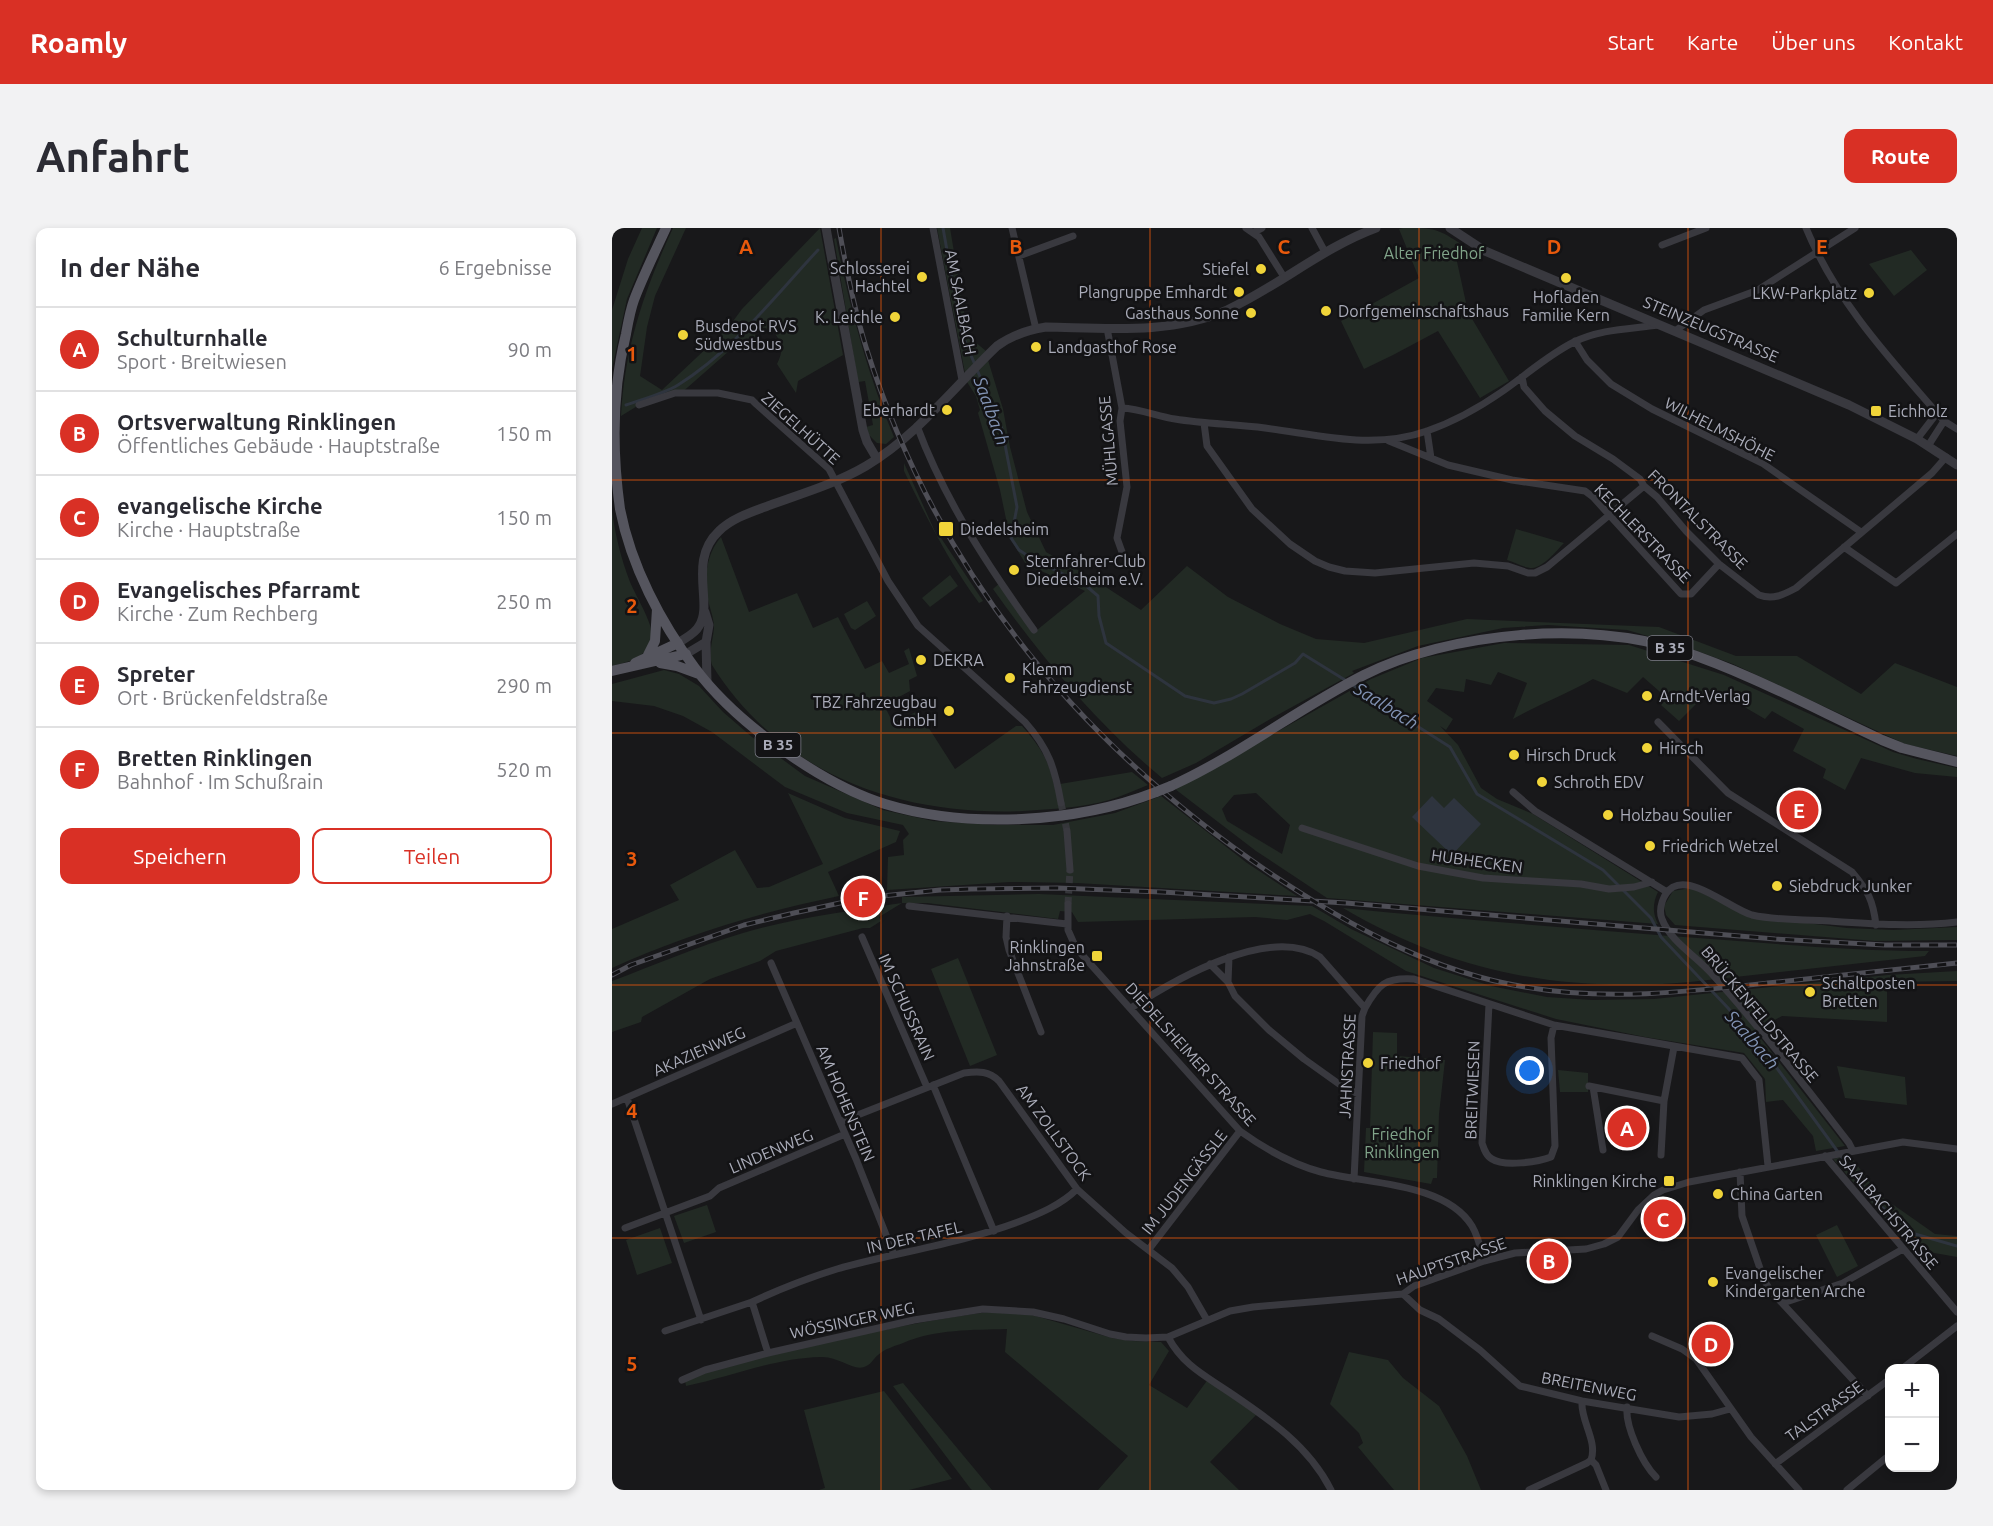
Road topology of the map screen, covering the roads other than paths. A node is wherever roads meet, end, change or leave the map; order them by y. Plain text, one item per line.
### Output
1 (666, 228) edge
2 (826, 228) edge
3 (933, 228) edge
4 (1012, 228) edge
5 (1262, 228) edge
6 (1312, 228) edge
7 (1376, 228) edge
8 (1450, 228) edge
9 (1706, 228) edge
10 (1806, 228) edge
11 (1855, 228) edge
12 (1250, 230) edge
13 (1073, 236) dead end
14 (1662, 245) dead end
15 (1325, 252) junction
16 (1815, 252) junction
17 (1018, 256) junction
18 (1284, 277) junction
19 (1660, 325) junction
20 (1107, 328) junction
21 (1036, 329) junction
22 (1676, 331) junction
23 (1575, 341) junction
24 (1522, 377) junction
25 (962, 380) junction
26 (639, 405) dead end
27 (1122, 408) junction
28 (1936, 413) junction
29 (1944, 421) junction
30 (1204, 423) junction
31 (916, 426) junction
32 (1957, 429) edge
33 (1427, 431) junction
34 (1917, 439) junction
35 (1388, 441) junction
36 (1928, 446) junction
37 (613, 449) edge
38 (1946, 457) junction
39 (1431, 458) junction
40 (877, 459) junction
41 (1957, 465) edge
42 (836, 481) junction
43 (1644, 486) junction
44 (1609, 515) junction
45 (1861, 532) junction
46 (1957, 534) edge
47 (1844, 547) junction
48 (1122, 552) dead end
49 (1719, 564) junction
50 (703, 608) junction
51 (657, 609) junction
52 (1035, 630) dead end
53 (706, 642) junction
54 (678, 643) junction
55 (686, 654) junction
56 (652, 659) junction
57 (612, 671) edge
58 (704, 678) junction
59 (1658, 722) dead end
60 (1957, 762) edge
61 (1513, 792) dead end
62 (1061, 803) tunnel mouth
63 (1302, 828) dead end
64 (1066, 831) tunnel mouth
65 (1070, 870) tunnel mouth
66 (1652, 882) junction
67 (1667, 892) junction
68 (1068, 904) tunnel mouth
69 (909, 906) dead end
70 (1007, 916) junction
71 (1957, 922) edge
72 (1067, 924) junction
73 (1876, 925) junction
74 (862, 937) dead end
75 (1229, 957) junction
76 (771, 963) dead end
77 (1210, 964) junction
78 (1228, 982) junction
79 (1489, 1004) junction
80 (1131, 1008) junction
81 (1365, 1008) junction
82 (797, 1023) junction
83 (1554, 1025) junction
84 (1041, 1032) dead end
85 (1674, 1047) junction
86 (930, 1086) junction
87 (1358, 1094) junction
88 (627, 1098) junction
89 (1664, 1101) junction
90 (612, 1104) edge
91 (840, 1122) junction
92 (1240, 1131) junction
93 (845, 1134) junction
94 (1957, 1149) edge
95 (1603, 1150) dead end
96 (1850, 1152) junction
97 (1661, 1155) dead end
98 (1826, 1156) junction
99 (1768, 1166) junction
100 (1740, 1172) junction
101 (1354, 1179) junction
102 (1077, 1189) junction
103 (666, 1213) junction
104 (625, 1228) dead end
105 (994, 1231) junction
106 (1149, 1249) junction
107 (1903, 1249) junction
108 (894, 1256) junction
109 (1484, 1261) junction
110 (1403, 1294) junction
111 (752, 1302) junction
112 (1783, 1303) junction
113 (1033, 1312) joint
114 (1957, 1312) edge
115 (701, 1320) junction
116 (1207, 1320) junction
117 (1957, 1326) edge
118 (665, 1331) dead end
119 (1652, 1336) dead end
120 (1168, 1337) junction
121 (768, 1353) junction
122 (1908, 1364) edge
123 (682, 1380) dead end
124 (1885, 1383) edge
125 (1868, 1396) junction
126 (1582, 1401) junction
127 (1627, 1407) junction
128 (1730, 1409) junction
129 (1885, 1459) edge
130 (1591, 1460) junction
131 (1774, 1464) junction
132 (1656, 1477) dead end
133 (1331, 1490) edge
134 (1529, 1490) edge
135 (1606, 1490) edge
136 (1799, 1490) edge
137 (1847, 1490) edge

1 - 37 main road, B 35
2 - 40 street
3 - 25 street, AM SAALBACH
4 - 17 street
5 - 12 street
6 - 15 street
7 - 15 street
8 - 19 street, STEINZEUGSTRASSE
9 - 14 street
10 - 16 street
11 - 16 street
12 - 18 street
13 - 17 street
15 - 18 street
16 - 22 street
16 - 28 street
17 - 21 street
18 - 20 street
19 - 22 street, STEINZEUGSTRASSE
19 - 23 street
20 - 21 street
20 - 27 street, MÜHLGASSE
21 - 25 street
22 - 34 street, STEINZEUGSTRASSE
23 - 24 street
23 - 45 street, WILHELMSHÖHE
24 - 33 street
24 - 43 street, FRONTALSTRASSE
25 - 31 street
26 - 42 street, ZIEGELHÜTTE
27 - 30 street
27 - 48 street, MÜHLGASSE
28 - 29 street
28 - 34 street
29 - 32 street
29 - 36 street
30 - 35 street
30 - 44 street
31 - 40 street
31 - 52 street
33 - 35 street
33 - 39 street
34 - 36 street, STEINZEUGSTRASSE
35 - 39 street, KECHLERSTRASSE
36 - 38 street, STEINZEUGSTRASSE
37 - 51 main road, B 35
38 - 41 street, STEINZEUGSTRASSE
38 - 45 street, FRONTALSTRASSE
39 - 44 street, KECHLERSTRASSE
40 - 42 street
42 - 50 street
42 - 62 street, ZIEGELHÜTTE
43 - 44 street
43 - 49 street, FRONTALSTRASSE
44 - 49 street, KECHLERSTRASSE
45 - 47 street, FRONTALSTRASSE
46 - 47 street
47 - 49 street, FRONTALSTRASSE
50 - 53 street
50 - 54 street
51 - 54 main road, B 35
51 - 56 main road
53 - 55 street
53 - 58 street
54 - 55 main road, B 35
54 - 56 main road
55 - 56 main road
55 - 58 main road, B 35
56 - 57 main road
56 - 58 main road
58 - 60 main road, B 35, bridge
59 - 73 street
61 - 66 street
63 - 66 street, HUBHECKEN
64 - 65 street
66 - 67 street
67 - 73 street
67 - 96 street, BRÜCKENFELDSTRASSE
68 - 72 street, DIEDELSHEIMER STRASSE
69 - 70 street
70 - 72 street
70 - 84 street
71 - 73 street
72 - 80 street, DIEDELSHEIMER STRASSE
74 - 86 street, IM SCHUSSRAIN
75 - 77 street, JAHNSTRASSE
75 - 78 street
75 - 81 street, JAHNSTRASSE
76 - 82 street, AM HOHENSTEIN
77 - 78 street
77 - 80 street, JAHNSTRASSE
78 - 87 street
79 - 81 street
79 - 83 street
79 - 83 street, BREITWIESEN
80 - 92 street, DIEDELSHEIMER STRASSE
81 - 87 street, JAHNSTRASSE
82 - 88 street, AKAZIENWEG
82 - 91 street, AM HOHENSTEIN
83 - 85 street
85 - 89 street
85 - 99 street
86 - 91 street, AM ZOLLSTOCK
86 - 102 street, AM ZOLLSTOCK
86 - 105 street, IM SCHUSSRAIN
87 - 101 street, JAHNSTRASSE
88 - 90 street, AKAZIENWEG
88 - 103 street
89 - 95 street
89 - 97 street
91 - 93 street, AM HOHENSTEIN
92 - 101 street, DIEDELSHEIMER STRASSE
92 - 106 street, IM JUDENGÄSSLE
93 - 103 street, LINDENWEG
93 - 108 street, AM HOHENSTEIN
94 - 96 street, HAUPTSTRASSE
96 - 98 street, HAUPTSTRASSE
98 - 99 street, HAUPTSTRASSE
98 - 107 street, SAALBACHSTRASSE
99 - 100 street, HAUPTSTRASSE
100 - 109 street, HAUPTSTRASSE
100 - 112 street
101 - 109 street, DIEDELSHEIMER STRASSE
102 - 105 street, IN DER TAFEL
102 - 106 street, AM ZOLLSTOCK
103 - 104 street, LINDENWEG
103 - 115 street
105 - 108 street, IN DER TAFEL
106 - 116 street, AM ZOLLSTOCK
107 - 112 street
107 - 114 street, SAALBACHSTRASSE
108 - 111 street, IN DER TAFEL
109 - 110 street, HAUPTSTRASSE
110 - 116 street, HAUPTSTRASSE
110 - 126 street, BREITENWEG
111 - 115 street, IN DER TAFEL
111 - 121 street
112 - 125 street
113 - 120 street, HAUPTSTRASSE
113 - 121 street, WÖSSINGER WEG
115 - 118 street, IN DER TAFEL
116 - 120 street, HAUPTSTRASSE
117 - 122 street
119 - 128 street
120 - 133 street
121 - 123 street, WÖSSINGER WEG
124 - 125 street, TALSTRASSE
125 - 131 street, TALSTRASSE
126 - 127 street, BREITENWEG
126 - 130 street
127 - 128 street, BREITENWEG
127 - 132 street
128 - 131 street
129 - 137 street
130 - 134 street
130 - 135 street
131 - 136 street

